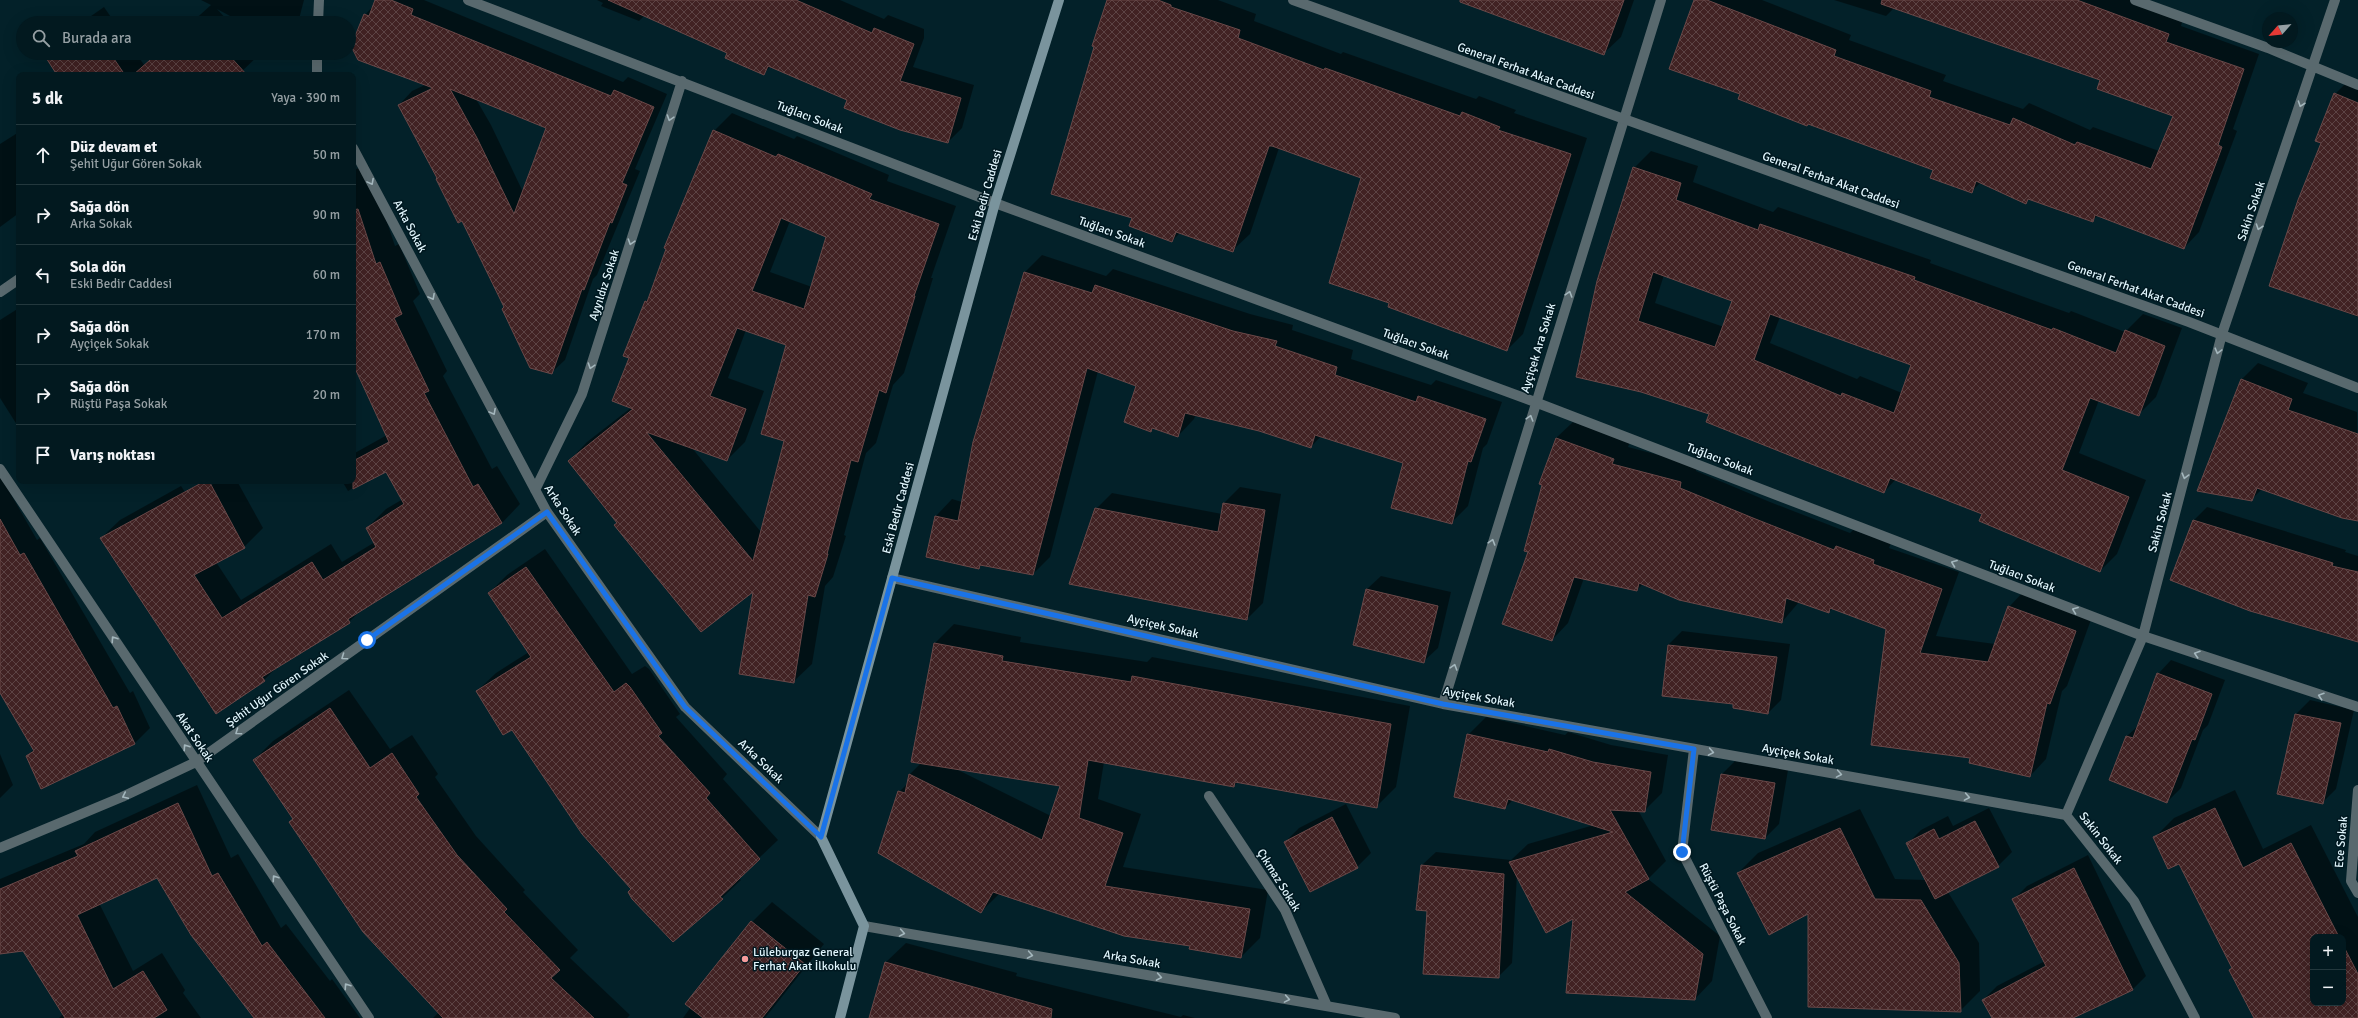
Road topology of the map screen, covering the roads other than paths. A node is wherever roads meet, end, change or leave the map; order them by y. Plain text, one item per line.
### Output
1 (319, 0) edge
2 (468, 0) edge
3 (1059, 0) edge
4 (1293, 0) edge
5 (1661, 0) edge
6 (2135, 0) edge
7 (2335, 0) edge
8 (318, 16) edge
9 (317, 60) edge
10 (2314, 67) junction
11 (317, 72) edge
12 (682, 81) junction
13 (2358, 85) edge
14 (1623, 120) junction
15 (356, 154) edge
16 (995, 203) junction
17 (16, 281) edge
18 (0, 292) edge
19 (2222, 334) junction
20 (2358, 388) edge
21 (1535, 402) junction
22 (0, 469) edge
23 (535, 490) junction
24 (547, 512) junction
25 (892, 578) junction
26 (2143, 636) junction
27 (1443, 704) junction
28 (2358, 706) edge
29 (1694, 749) junction
30 (196, 762) junction
31 (2358, 790) edge
32 (1209, 796) dead end
33 (2066, 815) junction
34 (821, 837) junction
35 (0, 848) edge
36 (2358, 893) edge
37 (864, 926) junction
38 (1327, 1006) junction
39 (369, 1018) edge
40 (840, 1018) edge
41 (1395, 1018) edge
42 (1767, 1018) edge
43 (2195, 1018) edge

1 - 8 street
2 - 12 street, Tuğlacı Sokak
3 - 16 main road, Eski Bedir Caddesi
4 - 14 street, General Ferhat Akat Caddesi
5 - 14 street, Ayçiçek Ara Sokak
6 - 10 street
7 - 10 street, Sakin Sokak
9 - 11 street
10 - 13 street
10 -> 19 street, Sakin Sokak
12 - 16 street, Tuğlacı Sokak
12 -> 23 street, Ayyıldız Sokak
14 - 19 street, General Ferhat Akat Caddesi
21 -> 14 street, Ayçiçek Ara Sokak
15 -> 23 street, Arka Sokak
16 - 21 street, Tuğlacı Sokak
16 - 25 main road, Eski Bedir Caddesi
17 - 18 street
19 - 20 street, General Ferhat Akat Caddesi
19 -> 26 street, Sakin Sokak
26 -> 21 street, Tuğlacı Sokak
27 -> 21 street, Ayçiçek Ara Sokak
30 -> 22 street, Akat Sokak
23 - 24 street, Arka Sokak
24 -> 30 street, Şehit Uğur Gören Sokak
24 - 34 street, Arka Sokak
25 - 27 street, Ayçiçek Sokak
25 - 34 main road, Eski Bedir Caddesi
28 -> 26 street, Tuğlacı Sokak
26 - 33 street, Sakin Sokak
27 - 29 street, Ayçiçek Sokak
29 -> 33 street, Ayçiçek Sokak
29 - 42 street, Rüştü Paşa Sokak
30 -> 35 street, Şehit Uğur Gören Sokak
39 -> 30 street, Akat Sokak
31 - 36 street, Ece Sokak
32 - 38 street, Çıkmaz Sokak
33 - 43 street, Sakin Sokak
34 - 37 main road
37 -> 38 street, Arka Sokak
37 - 40 main road
38 - 41 street, Arka Sokak

